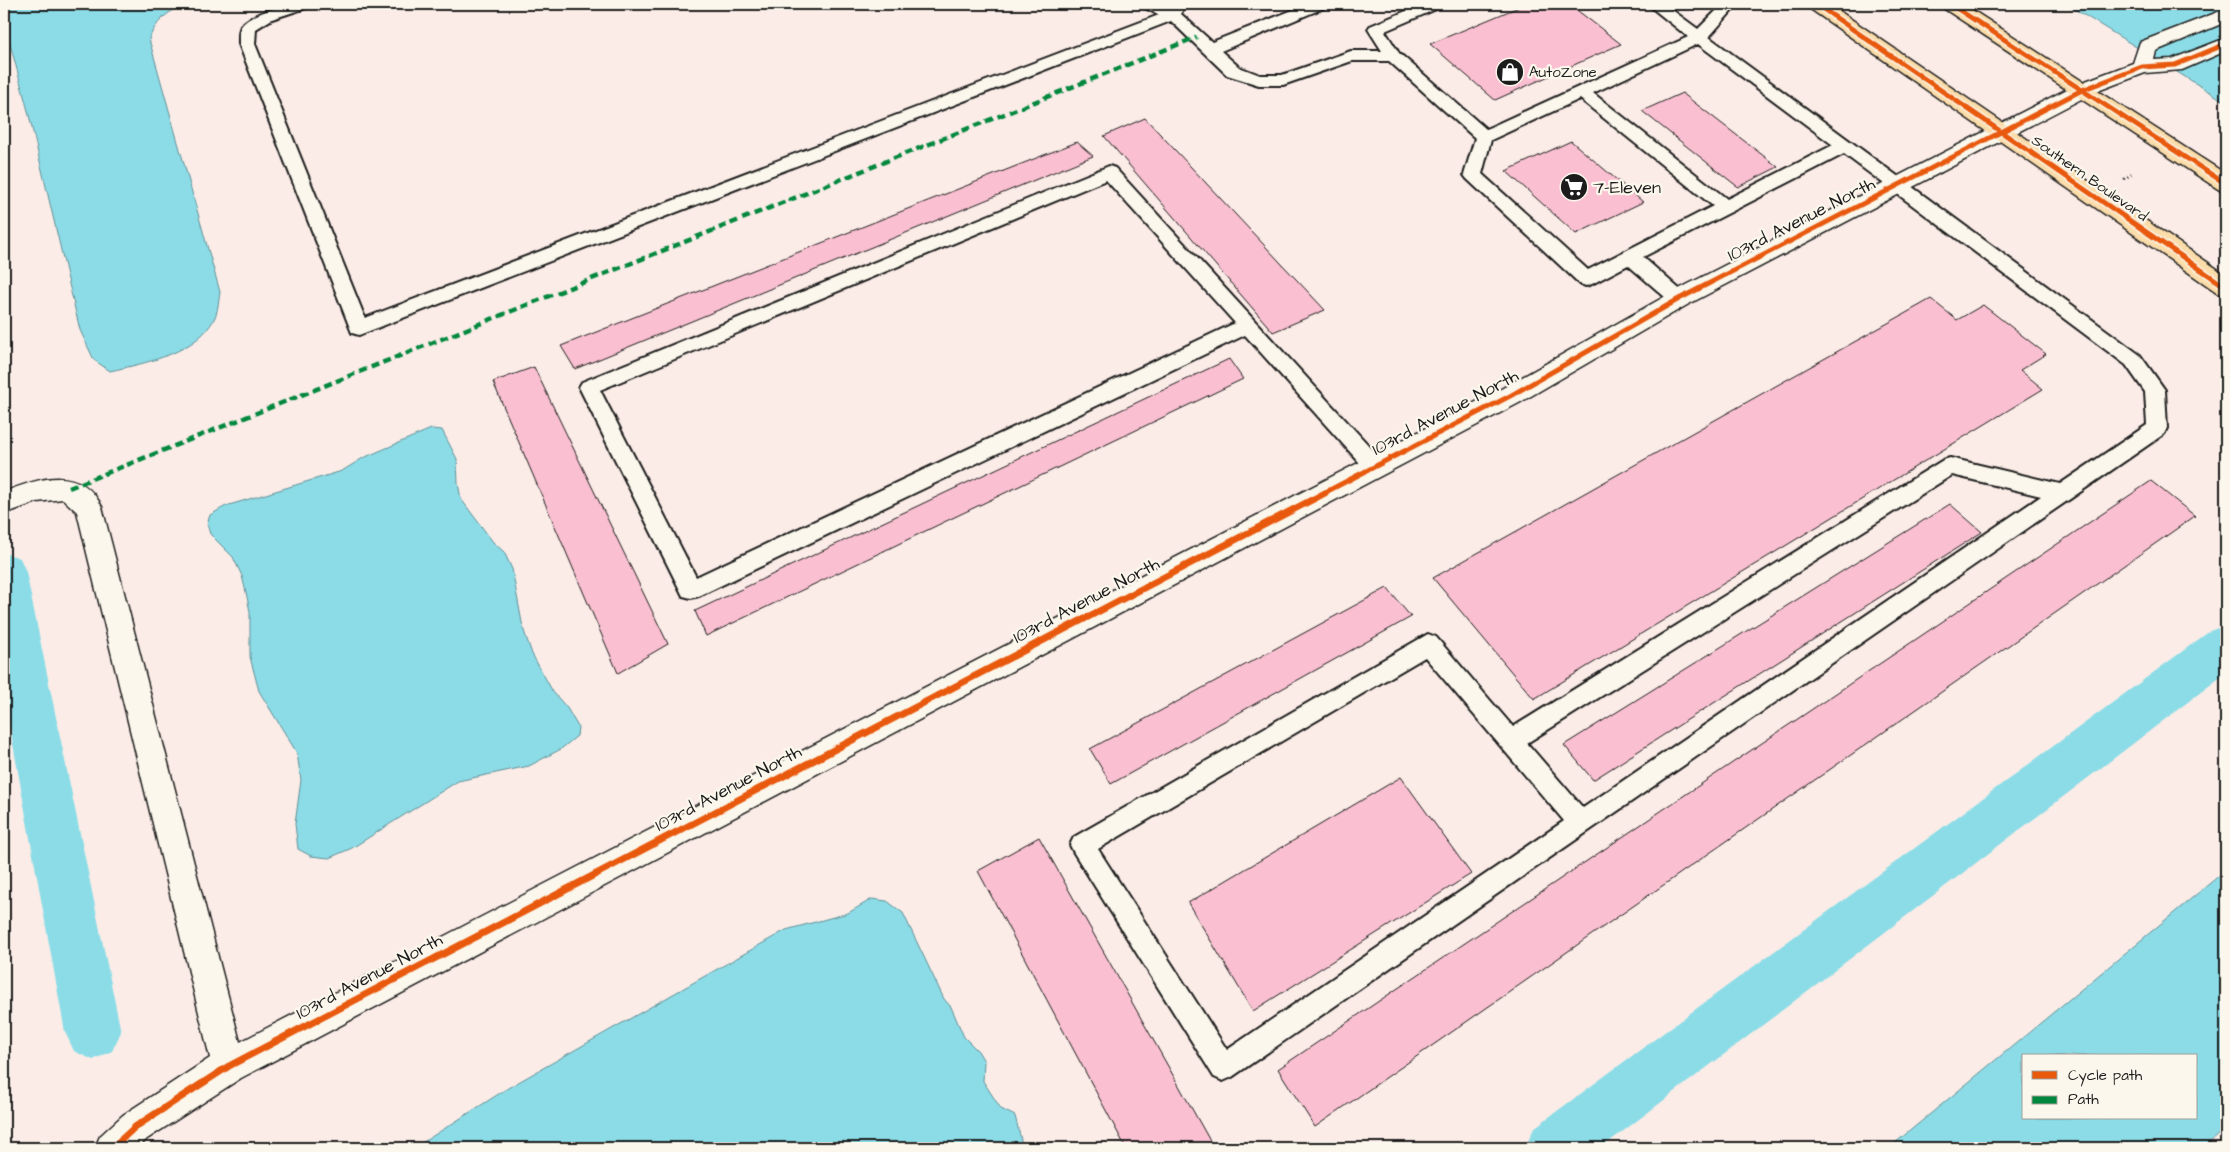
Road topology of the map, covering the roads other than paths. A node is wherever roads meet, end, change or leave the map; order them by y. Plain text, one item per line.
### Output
1 (304, 4) edge
2 (1148, 4) edge
3 (1321, 4) edge
4 (1436, 4) edge
5 (1654, 4) edge
6 (1731, 4) edge
7 (1816, 4) edge
8 (1950, 4) edge
9 (1175, 9) edge
10 (2226, 15) edge
11 (1700, 37) junction
12 (2226, 44) edge
13 (1210, 49) junction
14 (1393, 56) junction
15 (2142, 67) junction
16 (2082, 90) junction
17 (1582, 92) junction
18 (2001, 132) junction
19 (1484, 137) junction
20 (1845, 146) junction
21 (2226, 184) edge
22 (1897, 186) junction
23 (1726, 207) junction
24 (1630, 256) junction
25 (2226, 287) edge
26 (1679, 299) junction
27 (1248, 326) junction
28 (1375, 466) junction
29 (2064, 492) junction
30 (4, 503) edge
31 (1511, 742) junction
32 (1581, 823) junction
33 (229, 1066) junction
34 (112, 1148) edge

1 - 9 lane
2 - 9 lane
3 - 13 lane
4 - 14 lane
5 - 11 lane
6 - 11 lane
7 - 18 highway, Southern Boulevard
8 - 16 highway
9 - 13 lane
10 - 15 street
11 - 17 lane
11 - 20 lane
12 - 15 street, 103rd Avenue North
13 - 14 lane
14 - 19 lane
15 - 16 street, 103rd Avenue North
16 - 18 street, 103rd Avenue North
16 - 21 highway
17 - 19 lane
17 - 23 lane
18 - 22 street, 103rd Avenue North
18 - 25 highway, Southern Boulevard
19 - 24 lane
20 - 22 lane
20 - 23 lane
22 - 26 street, 103rd Avenue North
22 - 29 lane
23 - 24 lane
24 - 26 lane
26 - 28 street, 103rd Avenue North
27 - 27 lane
27 - 28 lane
28 - 33 street, 103rd Avenue North
29 - 31 lane
29 - 32 lane
30 - 33 street
31 - 32 lane
31 - 32 lane
33 - 34 street, 103rd Avenue North

